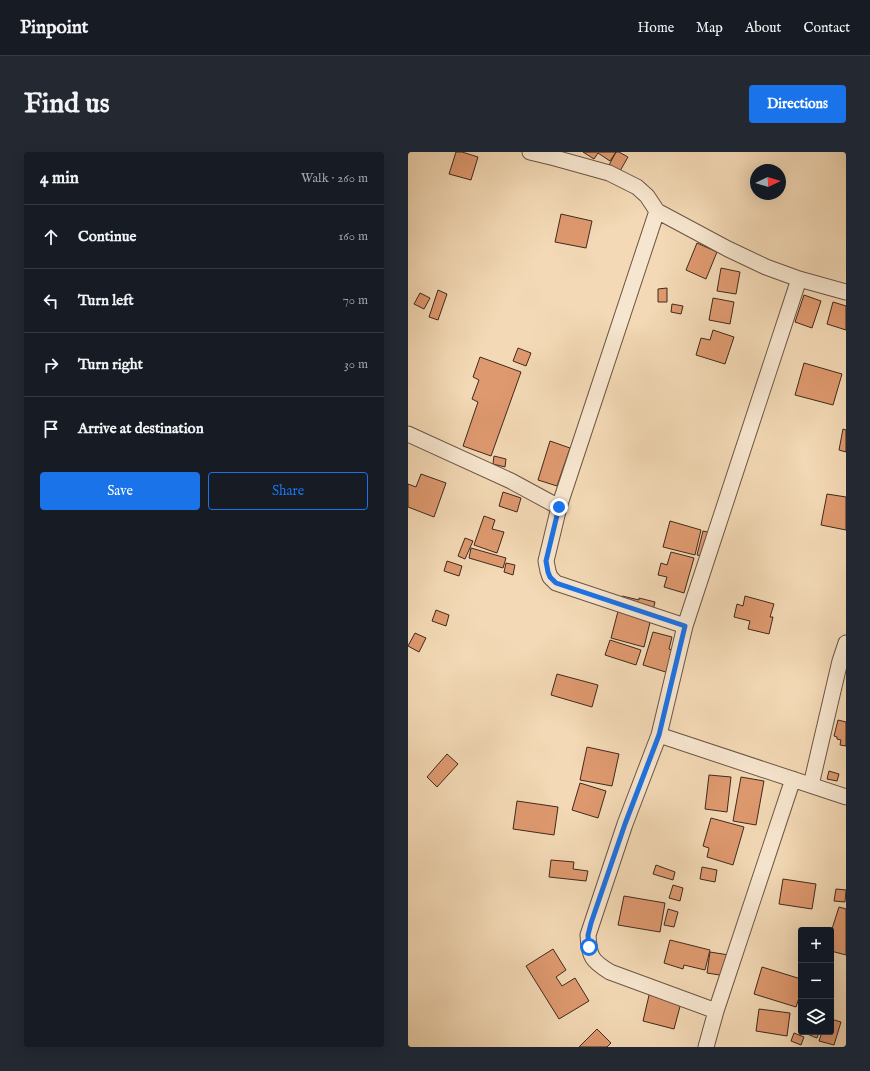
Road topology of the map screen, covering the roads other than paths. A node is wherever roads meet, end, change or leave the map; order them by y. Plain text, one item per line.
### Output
1 (530, 152) edge
2 (657, 211) junction
3 (799, 279) junction
4 (846, 292) edge
5 (408, 434) edge
6 (559, 507) junction
7 (685, 626) junction
8 (846, 643) edge
9 (659, 735) junction
10 (792, 779) junction
11 (811, 785) junction
12 (846, 797) edge
13 (716, 1011) junction
14 (706, 1047) edge

1 - 2 street
2 - 3 street
2 - 6 street
3 - 4 street
3 - 7 street
5 - 6 street
6 - 7 street
7 - 9 street
8 - 11 street
9 - 10 street
9 - 13 street
10 - 11 street
10 - 13 street
11 - 12 street
13 - 14 street

